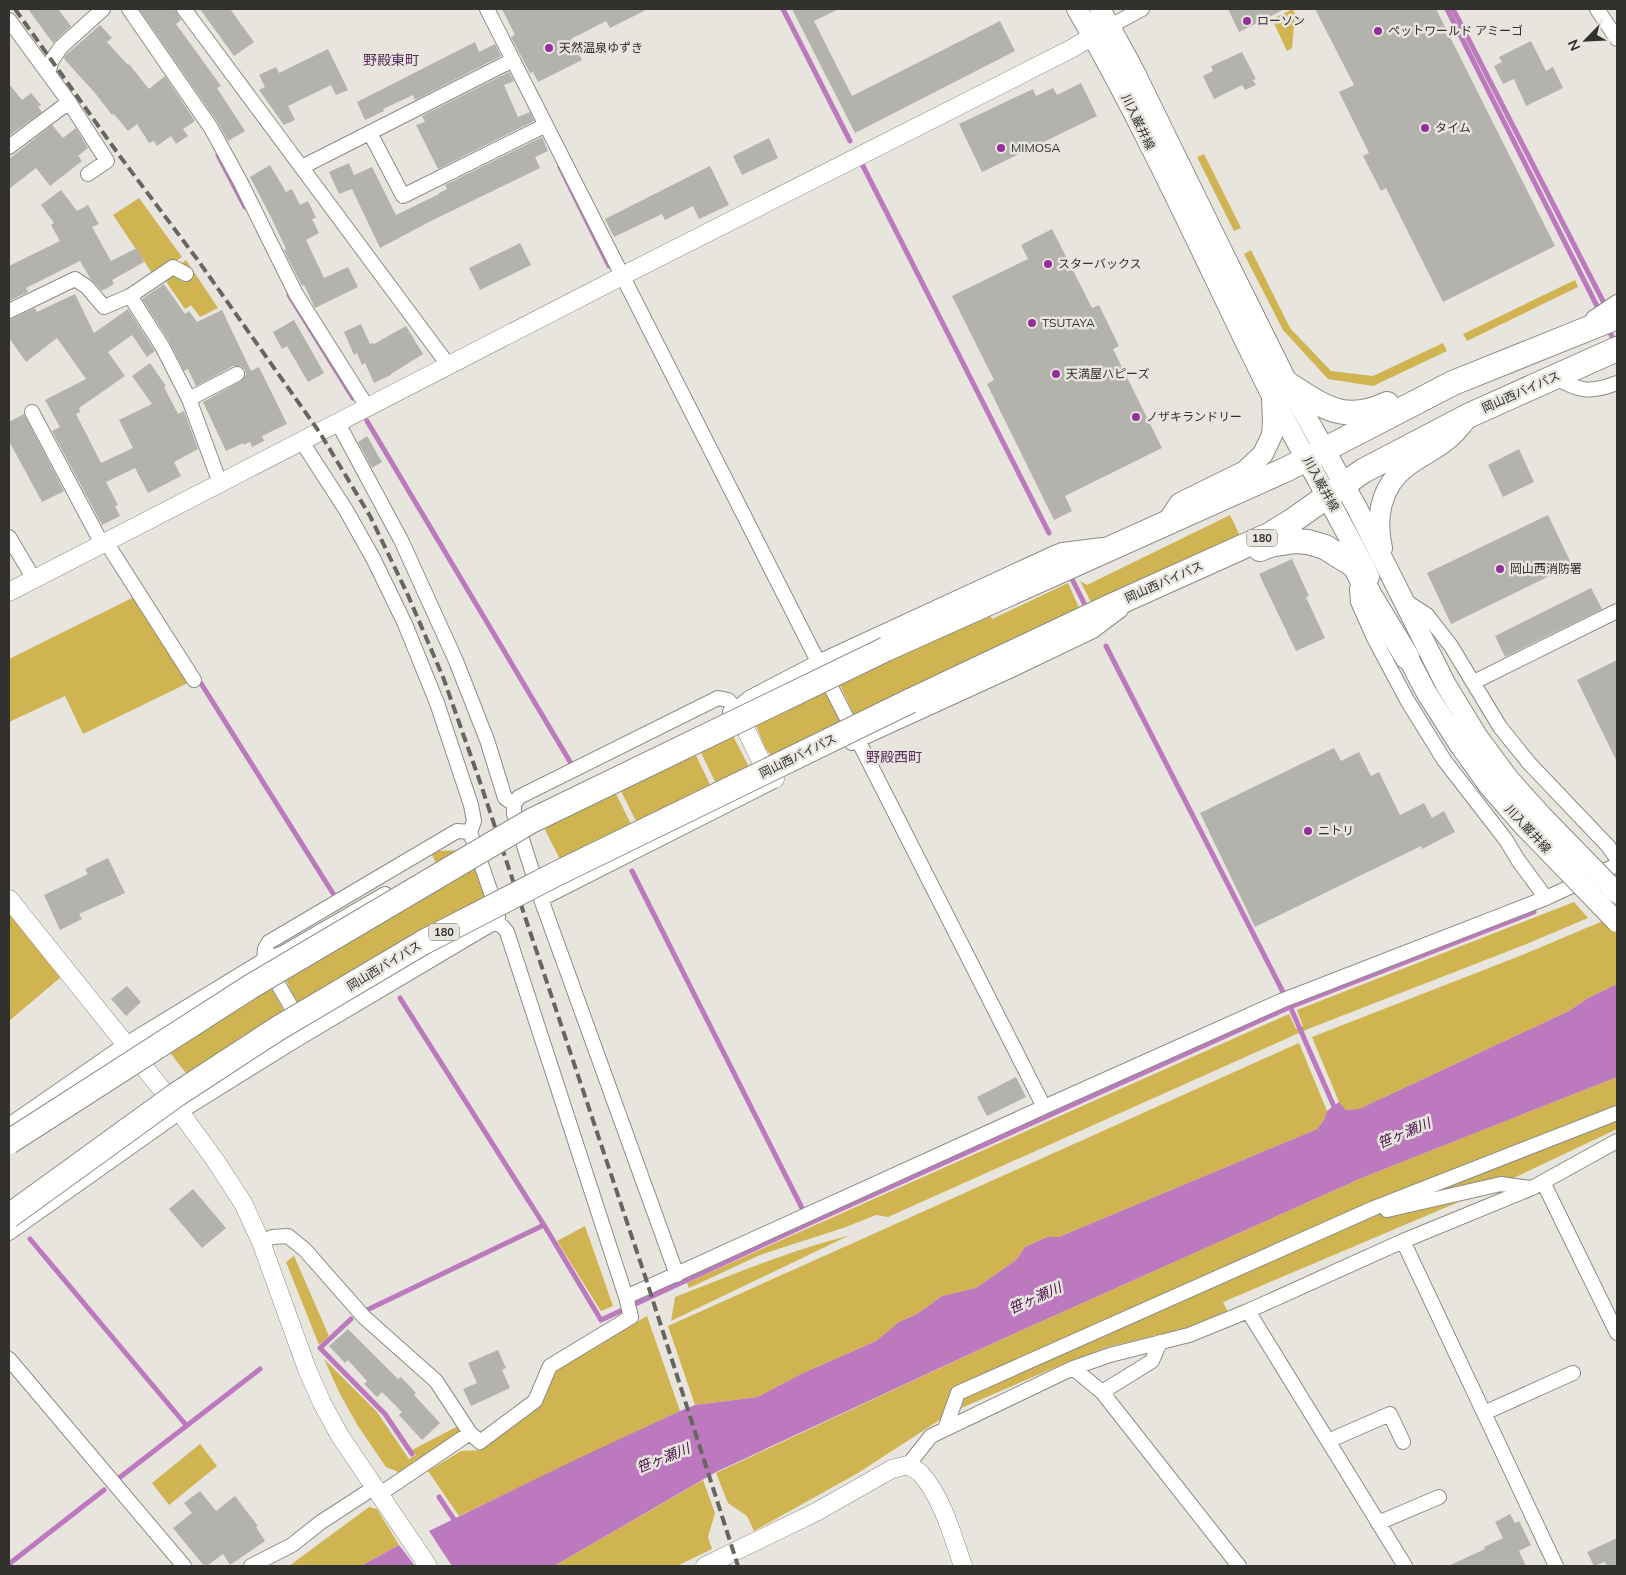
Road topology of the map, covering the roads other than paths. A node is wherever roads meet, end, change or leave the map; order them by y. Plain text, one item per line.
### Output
1 (102, 9) edge
2 (129, 9) edge
3 (184, 9) edge
4 (487, 9) edge
5 (1077, 9) edge
6 (1100, 9) edge
7 (1142, 9) edge
8 (1597, 9) edge
9 (9, 20) edge
10 (1101, 31) junction
11 (1617, 39) edge
12 (513, 60) junction
13 (48, 73) junction
14 (69, 102) junction
15 (546, 125) junction
16 (370, 133) junction
17 (9, 147) edge
18 (302, 167) junction
19 (88, 174) dead end
20 (186, 274) dead end
21 (622, 276) junction
22 (130, 296) junction
23 (1617, 302) edge
24 (9, 311) edge
25 (1617, 317) edge
26 (1587, 325) junction
27 (1609, 352) edge
28 (450, 366) junction
29 (237, 374) dead end
30 (1555, 377) junction
31 (1454, 382) junction
32 (1617, 383) edge
33 (1280, 389) junction
34 (189, 399) junction
35 (368, 408) junction
36 (32, 412) dead end
37 (1470, 415) junction
38 (338, 423) junction
39 (302, 442) junction
40 (1316, 454) junction
41 (220, 483) junction
42 (1336, 490) junction
43 (1167, 522) junction
44 (9, 537) edge
45 (104, 543) junction
46 (1123, 543) junction
47 (1387, 568) junction
48 (1189, 572) junction
49 (1358, 572) junction
50 (34, 579) junction
51 (1152, 587) junction
52 (9, 592) edge
53 (1404, 600) junction
54 (1617, 611) edge
55 (1408, 657) junction
56 (818, 662) junction
57 (194, 680) dead end
58 (1474, 682) junction
59 (736, 709) junction
60 (858, 740) junction
61 (776, 780) junction
62 (562, 795) dead end
63 (514, 804) junction
64 (470, 832) junction
65 (1617, 859) edge
66 (436, 864) dead end
67 (1617, 865) edge
68 (1617, 894) edge
69 (541, 898) junction
70 (1546, 898) junction
71 (9, 899) edge
72 (495, 922) junction
73 (1617, 922) edge
74 (264, 960) junction
75 (296, 1040) junction
76 (126, 1044) junction
77 (1044, 1106) junction
78 (180, 1112) junction
79 (1617, 1113) edge
80 (9, 1125) edge
81 (1617, 1141) edge
82 (9, 1142) edge
83 (1537, 1185) junction
84 (1374, 1208) junction
85 (9, 1216) edge
86 (9, 1233) edge
87 (1403, 1241) junction
88 (261, 1242) junction
89 (677, 1275) junction
90 (628, 1304) junction
91 (1248, 1311) junction
92 (1617, 1333) edge
93 (1160, 1342) junction
94 (9, 1359) edge
95 (1073, 1368) junction
96 (1573, 1373) dead end
97 (1102, 1392) junction
98 (1484, 1412) junction
99 (945, 1429) junction
100 (470, 1432) junction
101 (1328, 1441) junction
102 (1403, 1442) dead end
103 (908, 1465) junction
104 (380, 1494) junction
105 (1439, 1497) dead end
106 (1378, 1523) junction
107 (184, 1566) edge
108 (251, 1566) edge
109 (428, 1566) edge
110 (705, 1566) edge
111 (963, 1566) edge
112 (1239, 1566) edge
113 (1405, 1566) edge
114 (1556, 1566) edge

1 - 13 street
2 - 35 street
3 - 18 street
4 - 12 street
5 - 10 main road, 川入巌井線
6 - 10 main road, 川入巌井線
7 - 10 street
8 - 11 street
9 - 13 street
10 - 21 street
10 - 33 main road, 川入巌井線
12 - 15 street
12 - 16 street
13 - 14 street
14 - 17 street
14 - 19 street
15 - 16 street
15 - 21 street
16 - 18 street
18 - 28 street
20 - 22 street
21 - 28 street
21 - 56 street
22 - 24 street
22 - 34 street
23 - 26 street
25 - 26 highway
26 - 31 highway
27 - 30 highway, 岡山西バイパス / 180
28 - 35 street
29 - 34 street
30 - 32 street
30 - 37 highway, 岡山西バイパス / 180
31 - 33 highway
31 - 40 highway
33 - 40 main road, 川入巌井線
33 - 43 main road
34 - 41 street
35 - 38 street
36 - 45 street
37 - 42 highway, 岡山西バイパス / 180
37 - 47 main road
38 - 39 street
38 - 63 street
39 - 41 street
39 - 64 street
40 - 42 main road, 川入巌井線
40 - 43 highway
41 - 45 street
42 - 47 main road, 川入巌井線
42 - 48 highway, 岡山西バイパス / 180
42 - 49 main road
42 - 55 main road, 川入巌井線
43 - 46 highway
44 - 50 street
45 - 50 street
45 - 57 street
46 - 56 street
46 - 82 highway, bridge
47 - 53 main road, 川入巌井線
48 - 49 highway
48 - 51 highway, 岡山西バイパス / 180
49 - 55 highway
49 - 70 street
50 - 52 street
51 - 60 street
51 - 85 highway, 岡山西バイパス / 180, bridge
53 - 58 street
53 - 68 main road, 川入巌井線, bridge
54 - 58 street
55 - 73 main road, 川入巌井線, bridge
56 - 59 street
56 - 60 street
58 - 65 street
59 - 61 street
59 - 62 street
59 - 63 street
60 - 61 street
60 - 77 street
61 - 69 street
63 - 69 street
64 - 72 street
64 - 74 street
66 - 74 street
67 - 70 street
69 - 89 street
70 - 77 street
71 - 76 street
72 - 75 street
72 - 90 street
74 - 75 street
74 - 76 street
75 - 78 street
76 - 78 street
76 - 80 street
77 - 89 street
78 - 86 street
78 - 88 street
79 - 84 street
81 - 83 street
83 - 84 street
83 - 87 street
83 - 92 street
84 - 99 street
87 - 91 street
87 - 98 street
88 - 100 street
88 - 104 street
89 - 90 street
90 - 100 street
91 - 93 street
91 - 101 street
93 - 95 street
93 - 97 street
94 - 107 street
95 - 97 street
95 - 99 street
96 - 98 street
97 - 112 street
98 - 114 street
99 - 103 street
100 - 104 street
101 - 102 street
101 - 106 street
103 - 110 street
103 - 111 street
104 - 108 street
104 - 109 street
105 - 106 street
106 - 113 street

